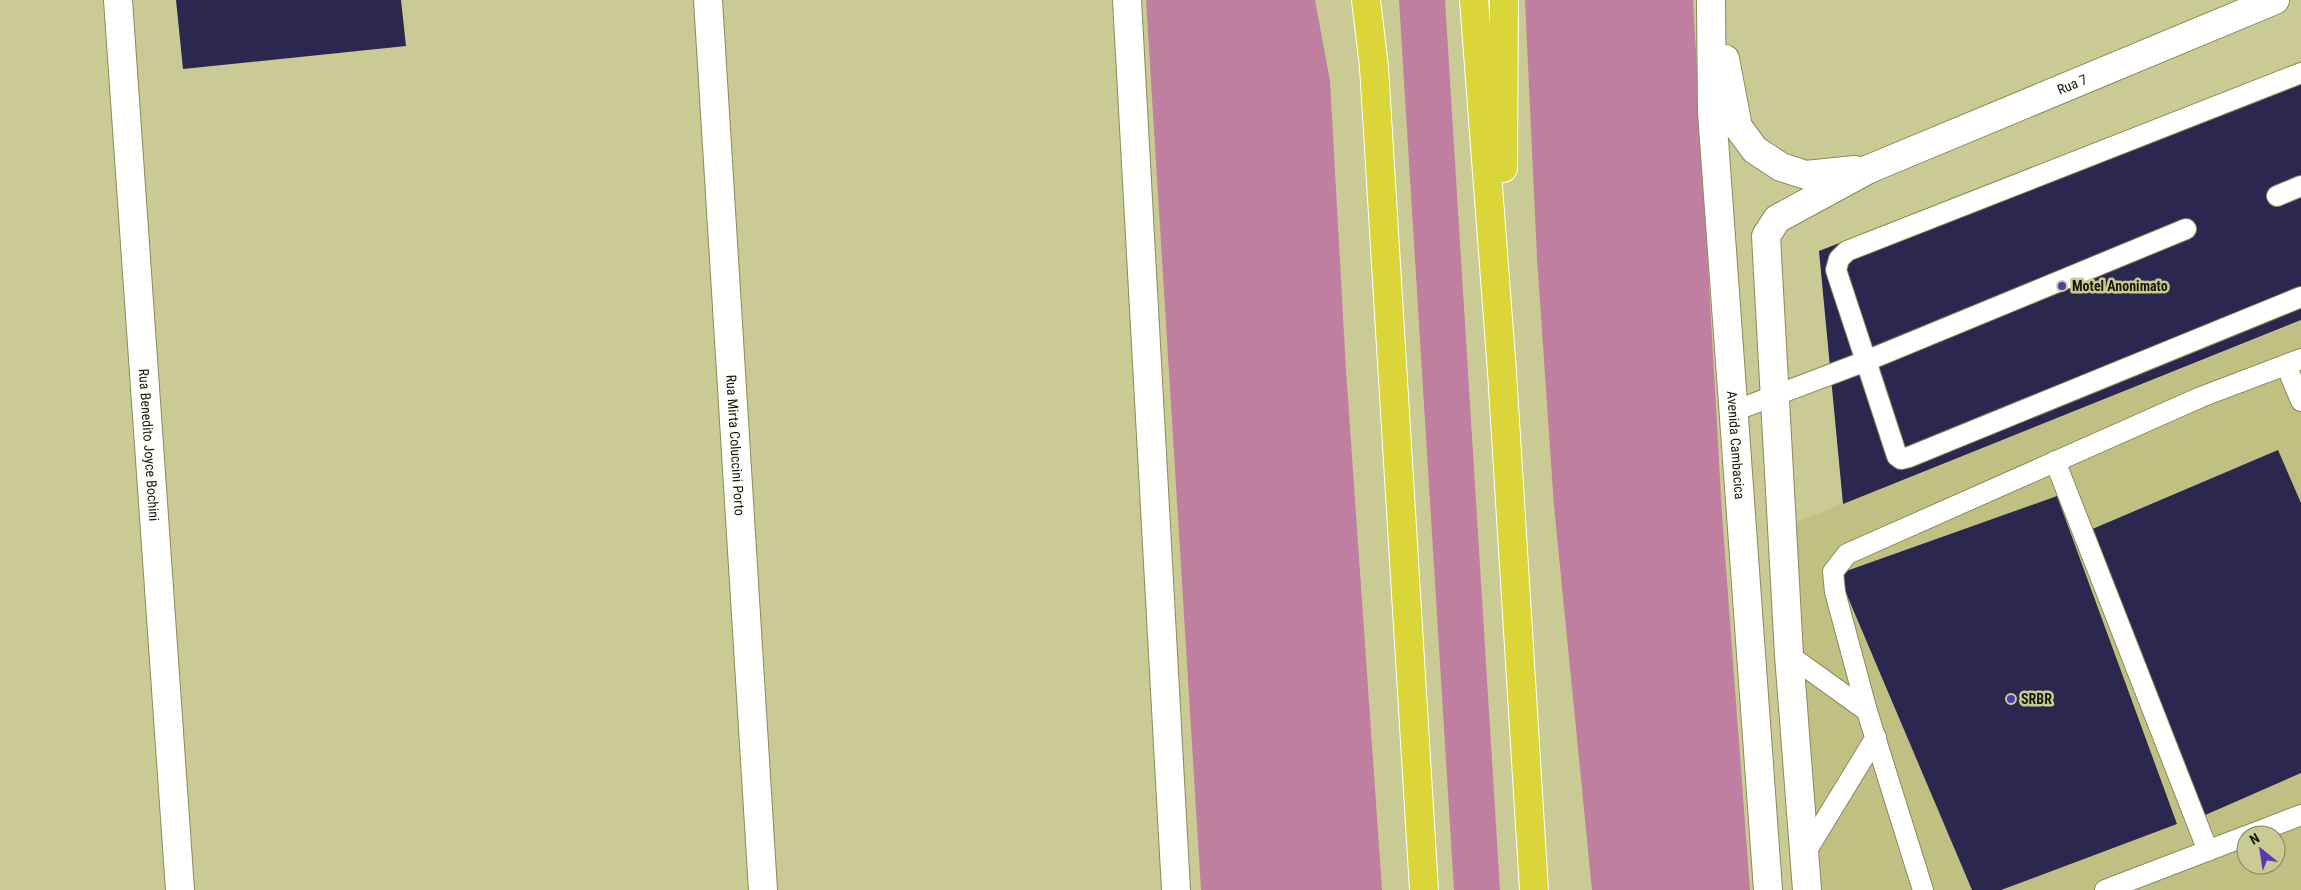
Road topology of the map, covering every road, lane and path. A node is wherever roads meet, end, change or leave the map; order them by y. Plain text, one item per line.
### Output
1 (118, 0) edge
2 (708, 0) edge
3 (1127, 0) edge
4 (1366, 0) edge
5 (1474, 0) edge
6 (1504, 0) edge
7 (1711, 0) edge
8 (1716, 0) edge
9 (2276, 0) edge
10 (2301, 73) edge
11 (1869, 169) junction
12 (2301, 186) edge
13 (2277, 196) dead end
14 (2186, 229) dead end
15 (2301, 297) edge
16 (1866, 361) junction
17 (2294, 362) edge
18 (1502, 372) junction
19 (1775, 395) junction
20 (2301, 401) edge
21 (1734, 411) junction
22 (2055, 461) junction
23 (1789, 655) junction
24 (1868, 711) junction
25 (1876, 737) junction
26 (2301, 815) edge
27 (2275, 825) edge
28 (2236, 840) edge
29 (2208, 851) junction
30 (1804, 855) junction
31 (1534, 889) edge
32 (180, 890) edge
33 (762, 890) edge
34 (1176, 890) edge
35 (1424, 890) edge
36 (1768, 890) edge
37 (1807, 890) edge
38 (1923, 890) edge
39 (2105, 890) edge

1 - 32 street, Rua Benedito Joyce Bochini
2 - 33 street, Rua Mirta Coluccini Porto
3 - 34 street
4 - 35 highway
5 - 18 highway
6 - 18 highway
7 - 21 street, Avenida Cambacica
8 - 11 street
9 - 11 street, Rua 7
10 - 16 lane
11 - 19 street
12 - 13 lane
14 - 16 lane
15 - 16 lane
16 - 19 lane
17 - 20 lane
17 - 22 lane
18 - 31 highway
19 - 21 lane
19 - 23 street
21 - 36 street, Avenida Cambacica
22 - 24 lane
22 - 29 lane
23 - 24 lane
23 - 30 street
24 - 25 lane
25 - 30 lane
25 - 38 lane
26 - 27 lane
28 - 29 lane
29 - 39 lane
30 - 37 street

